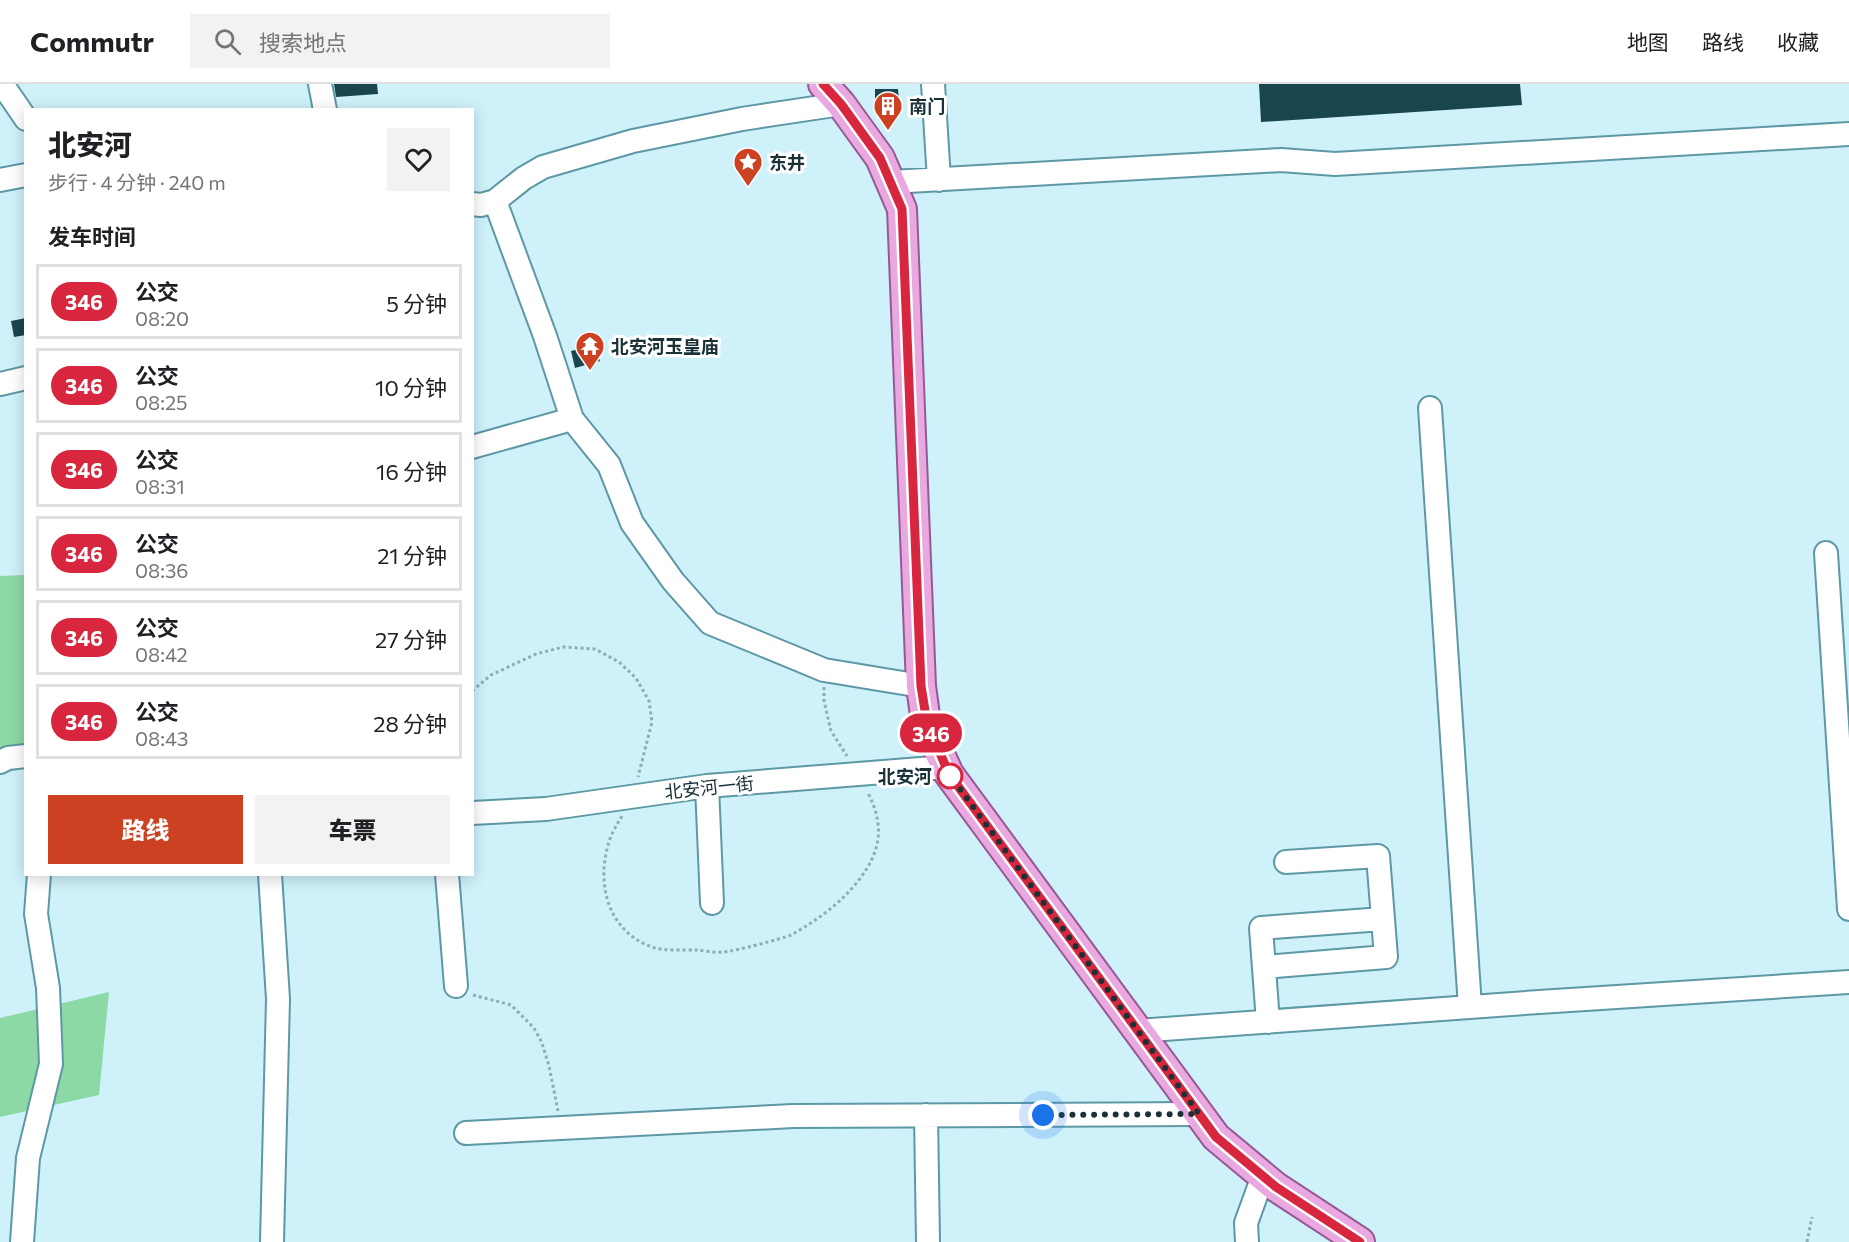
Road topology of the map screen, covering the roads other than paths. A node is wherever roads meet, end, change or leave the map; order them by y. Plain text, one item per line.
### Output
1 (2, 84) edge
2 (320, 84) edge
3 (933, 84) edge
4 (832, 94) edge
5 (325, 108) edge
6 (24, 116) edge
7 (1849, 134) edge
8 (24, 175) edge
9 (0, 180) edge
10 (939, 180) junction
11 (891, 182) junction
12 (480, 205) edge
13 (24, 378) edge
14 (0, 384) edge
15 (1430, 408) dead end
16 (572, 419) junction
17 (474, 446) edge
18 (1826, 553) dead end
19 (921, 686) junction
20 (24, 756) edge
21 (0, 762) edge
22 (946, 767) junction
23 (707, 786) junction
24 (474, 813) edge
25 (1286, 862) dead end
26 (39, 876) edge
27 (270, 876) edge
28 (447, 876) edge
29 (712, 903) dead end
30 (1849, 909) edge
31 (1383, 920) junction
32 (1264, 967) junction
33 (1849, 982) edge
34 (456, 986) road end
35 (1470, 1007) junction
36 (1268, 1022) junction
37 (1137, 1031) junction
38 (1199, 1114) junction
39 (927, 1116) junction
40 (466, 1133) dead end
41 (1263, 1176) junction
42 (22, 1242) edge
43 (272, 1242) edge
44 (928, 1242) edge
45 (1247, 1242) edge
46 (1360, 1242) edge

1 - 6 street
2 - 5 street
3 - 10 street
4 - 11 main road
4 - 12 street
7 - 10 street
8 - 9 street
10 - 11 street
11 - 19 main road
12 - 16 street
13 - 14 street
15 - 35 street
16 - 17 street
16 - 19 street
18 - 30 street
19 - 22 main road
20 - 21 street
22 - 23 street, 北安河一街
22 - 37 main road
23 - 24 street, 北安河一街
23 - 29 street
25 - 31 street
26 - 42 street
27 - 43 street
28 - 34 street
31 - 32 street
31 - 32 street
32 - 36 street
33 - 35 street
35 - 36 street
36 - 37 street
37 - 38 main road
38 - 39 street
38 - 41 main road
39 - 40 street
39 - 44 street
41 - 45 street
41 - 46 main road

